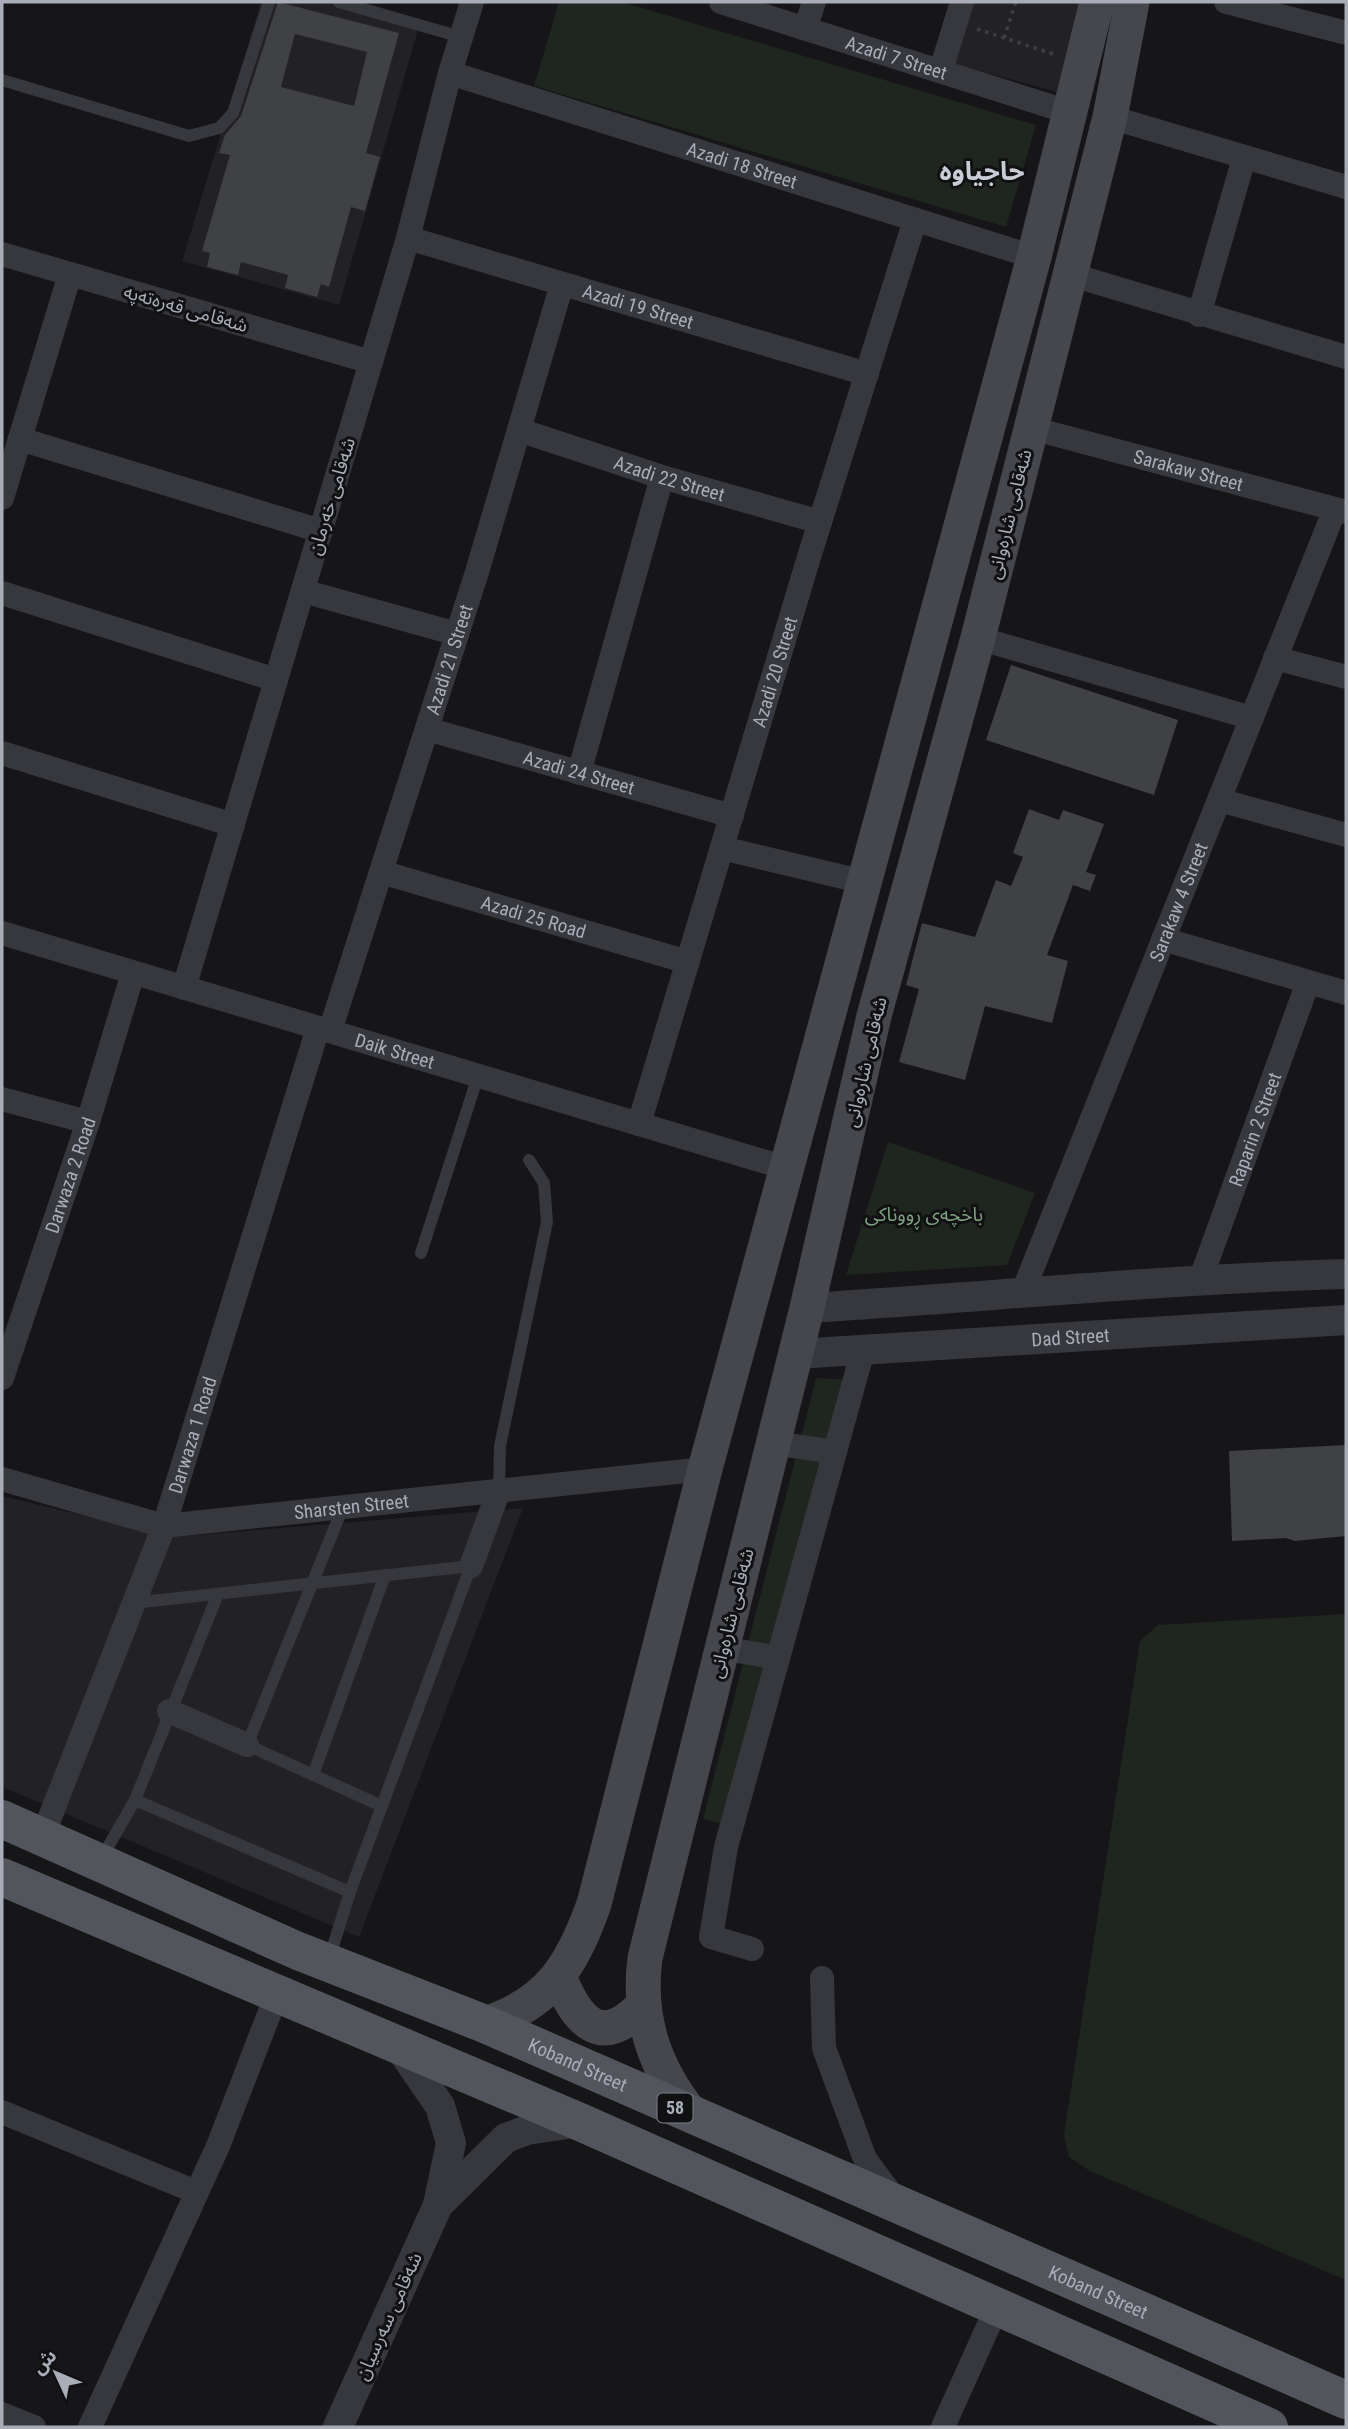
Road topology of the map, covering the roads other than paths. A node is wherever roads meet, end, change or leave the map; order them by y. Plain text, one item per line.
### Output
1 (269, 2) edge
2 (339, 2) edge
3 (472, 2) edge
4 (721, 2) edge
5 (814, 2) edge
6 (1097, 2) edge
7 (1132, 2) edge
8 (1226, 2) edge
9 (959, 12) edge
10 (806, 26) junction
11 (1346, 33) edge
12 (461, 37) junction
13 (941, 70) junction
14 (450, 73) junction
15 (2, 80) edge
16 (1072, 113) junction
17 (1110, 117) junction
18 (1244, 158) junction
19 (1346, 187) edge
20 (915, 220) junction
21 (408, 238) junction
22 (2, 254) edge
23 (1034, 257) junction
24 (70, 274) junction
25 (1069, 274) junction
26 (562, 284) junction
27 (1199, 315) junction
28 (1346, 357) edge
29 (371, 362) junction
30 (867, 374) junction
31 (1031, 428) junction
32 (519, 430) junction
33 (20, 439) junction
34 (662, 477) junction
35 (2, 498) edge
36 (1341, 510) edge
37 (820, 522) junction
38 (321, 531) junction
39 (303, 591) junction
40 (2, 593) edge
41 (457, 634) junction
42 (978, 638) junction
43 (1275, 658) junction
44 (1346, 677) edge
45 (276, 680) junction
46 (1252, 718) junction
47 (427, 729) junction
48 (2, 753) edge
49 (579, 772) junction
50 (1219, 800) junction
51 (732, 816) junction
52 (233, 825) junction
53 (1346, 835) edge
54 (722, 848) junction
55 (381, 872) junction
56 (864, 882) junction
57 (2, 933) edge
58 (1164, 939) junction
59 (688, 962) junction
60 (133, 973) junction
61 (1308, 982) junction
62 (184, 988) junction
63 (1346, 993) edge
64 (834, 1004) junction
65 (874, 1016) junction
66 (324, 1030) junction
67 (478, 1076) junction
68 (2, 1099) edge
69 (88, 1122) junction
70 (639, 1124) junction
71 (529, 1160) dead end
72 (786, 1168) junction
73 (421, 1253) dead end
74 (1346, 1274) edge
75 (1201, 1278) junction
76 (1022, 1294) junction
77 (807, 1308) junction
78 (1346, 1320) edge
79 (863, 1350) junction
80 (795, 1354) junction
81 (2, 1378) edge
82 (773, 1443) junction
83 (835, 1452) junction
84 (705, 1469) junction
85 (2, 1479) edge
86 (499, 1490) junction
87 (343, 1507) junction
88 (164, 1526) junction
89 (471, 1566) junction
90 (385, 1576) junction
91 (314, 1584) junction
92 (218, 1594) junction
93 (133, 1603) junction
94 (722, 1648) junction
95 (778, 1658) junction
96 (169, 1711) junction
97 (247, 1745) junction
98 (313, 1775) junction
99 (135, 1800) junction
100 (382, 1806) junction
101 (4, 1826) edge
102 (43, 1835) junction
103 (98, 1863) junction
104 (2, 1877) edge
105 (350, 1892) junction
106 (752, 1949) dead end
107 (328, 1962) junction
108 (559, 1978) junction
109 (822, 1978) dead end
110 (278, 1991) junction
111 (643, 2005) junction
112 (485, 2024) junction
113 (396, 2042) junction
114 (2, 2112) edge
115 (693, 2116) junction
116 (580, 2122) junction
117 (196, 2192) junction
118 (438, 2205) junction
119 (901, 2206) junction
120 (1073, 2281) junction
121 (997, 2307) junction
122 (1050, 2331) junction
123 (1346, 2400) edge
124 (2, 2413) edge
125 (1245, 2423) edge
126 (34, 2427) edge
127 (90, 2427) edge
128 (338, 2427) edge
129 (943, 2427) edge

1 - 15 lane
2 - 12 lane
3 - 12 street, شەقامی خەرمان
4 - 10 street, Azadi 7 Street
5 - 10 street
6 - 16 main road
7 - 17 main road, شەقامی شارەوانی
8 - 11 street
9 - 13 street
10 - 13 street, Azadi 7 Street
12 - 14 street, شەقامی خەرمان
13 - 16 street, Azadi 7 Street
14 - 20 street, Azadi 18 Street
14 - 21 street, شەقامی خەرمان
16 - 23 main road
17 - 18 street
17 - 25 main road, شەقامی شارەوانی
18 - 19 street
18 - 27 street
20 - 23 street, Azadi 18 Street
20 - 30 street, Azadi 20 Street
21 - 26 street, Azadi 19 Street
21 - 29 street, شەقامی خەرمان
22 - 24 street, شەقامی قەرەتەپە
23 - 56 main road
24 - 29 street, شەقامی قەرەتەپە
24 - 33 street
25 - 27 street
25 - 31 main road, شەقامی شارەوانی
26 - 30 street, Azadi 19 Street
26 - 32 street, Azadi 21 Street
27 - 28 street
29 - 38 street, شەقامی خەرمان
30 - 37 street, Azadi 20 Street
31 - 36 street, Sarakaw Street
31 - 42 main road, شەقامی شارەوانی
32 - 34 street, Azadi 22 Street
32 - 41 street, Azadi 21 Street
33 - 35 street
33 - 38 street
34 - 37 street, Azadi 22 Street
34 - 49 street
36 - 43 street, Sarakaw 4 Street
37 - 51 street, Azadi 20 Street
38 - 39 street, شەقامی خەرمان
39 - 41 street
39 - 45 street, شەقامی خەرمان
40 - 45 street
41 - 47 street, Azadi 21 Street
42 - 46 street
42 - 65 main road, شەقامی شارەوانی
43 - 44 street
43 - 46 street, Sarakaw 4 Street
45 - 52 street, شەقامی خەرمان
46 - 50 street, Sarakaw 4 Street
47 - 49 street, Azadi 24 Street
47 - 55 street, Azadi 21 Street
48 - 52 street
49 - 51 street, Azadi 24 Street
50 - 53 street
50 - 58 street, Sarakaw 4 Street
51 - 54 street, Azadi 20 Street
52 - 62 street, شەقامی خەرمان
54 - 56 street
54 - 59 street, Azadi 20 Street
55 - 59 street, Azadi 25 Road
55 - 66 street, Azadi 21 Street
56 - 64 main road
57 - 60 street, Daik Street
58 - 61 street
58 - 76 street, Sarakaw 4 Street
59 - 70 street, Azadi 20 Street
60 - 62 street, Daik Street
60 - 69 street, Darwaza 2 Road
61 - 63 street
61 - 75 street, Raparin 2 Street
62 - 66 street, Daik Street
64 - 65 main road
64 - 72 main road
65 - 77 main road, شەقامی شارەوانی
66 - 67 street, Daik Street
66 - 88 street, Darwaza 1 Road
67 - 70 street, Daik Street
67 - 73 lane
68 - 69 street
69 - 81 street, Darwaza 2 Road
70 - 72 street, Daik Street
71 - 86 lane
72 - 84 main road
74 - 75 street
75 - 76 street
76 - 77 street
77 - 80 main road, شەقامی شارەوانی
78 - 79 street, Dad Street
79 - 80 street, Dad Street
79 - 83 street
80 - 82 main road, شەقامی شارەوانی
82 - 83 street
82 - 94 main road, شەقامی شارەوانی
83 - 95 street
84 - 86 street, Sharsten Street
84 - 108 main road
85 - 88 street, Sharsten Street
86 - 87 street, Sharsten Street
86 - 89 street
87 - 88 street, Sharsten Street
87 - 91 lane
88 - 93 street, Darwaza 1 Road
89 - 90 lane
89 - 100 lane
90 - 91 lane
90 - 98 lane
91 - 92 lane
91 - 97 lane
92 - 93 lane
92 - 96 lane
93 - 102 street, Darwaza 1 Road
94 - 95 street
94 - 111 main road, شەقامی شارەوانی
95 - 106 street
96 - 97 street
96 - 99 lane
97 - 98 lane
98 - 100 lane
99 - 103 lane
99 - 105 lane
100 - 105 lane
101 - 102 main road, Koband Street / 58
102 - 103 main road, Koband Street / 58
103 - 107 main road, Koband Street / 58
104 - 110 main road
105 - 107 lane
107 - 112 main road, Koband Street / 58
108 - 111 main road
108 - 112 main road
109 - 119 street
110 - 113 main road
110 - 117 street
111 - 115 main road, شەقامی شارەوانی
112 - 115 main road, Koband Street / 58
113 - 116 main road
113 - 118 street
114 - 117 street
115 - 119 main road, Koband Street / 58
116 - 118 street
116 - 121 main road
117 - 127 street
118 - 128 street, شەقامی سەرسیان
119 - 120 main road, Koband Street / 58
120 - 122 main road
120 - 123 main road, Koband Street / 58
121 - 122 main road
121 - 129 street
122 - 125 main road
124 - 126 street

